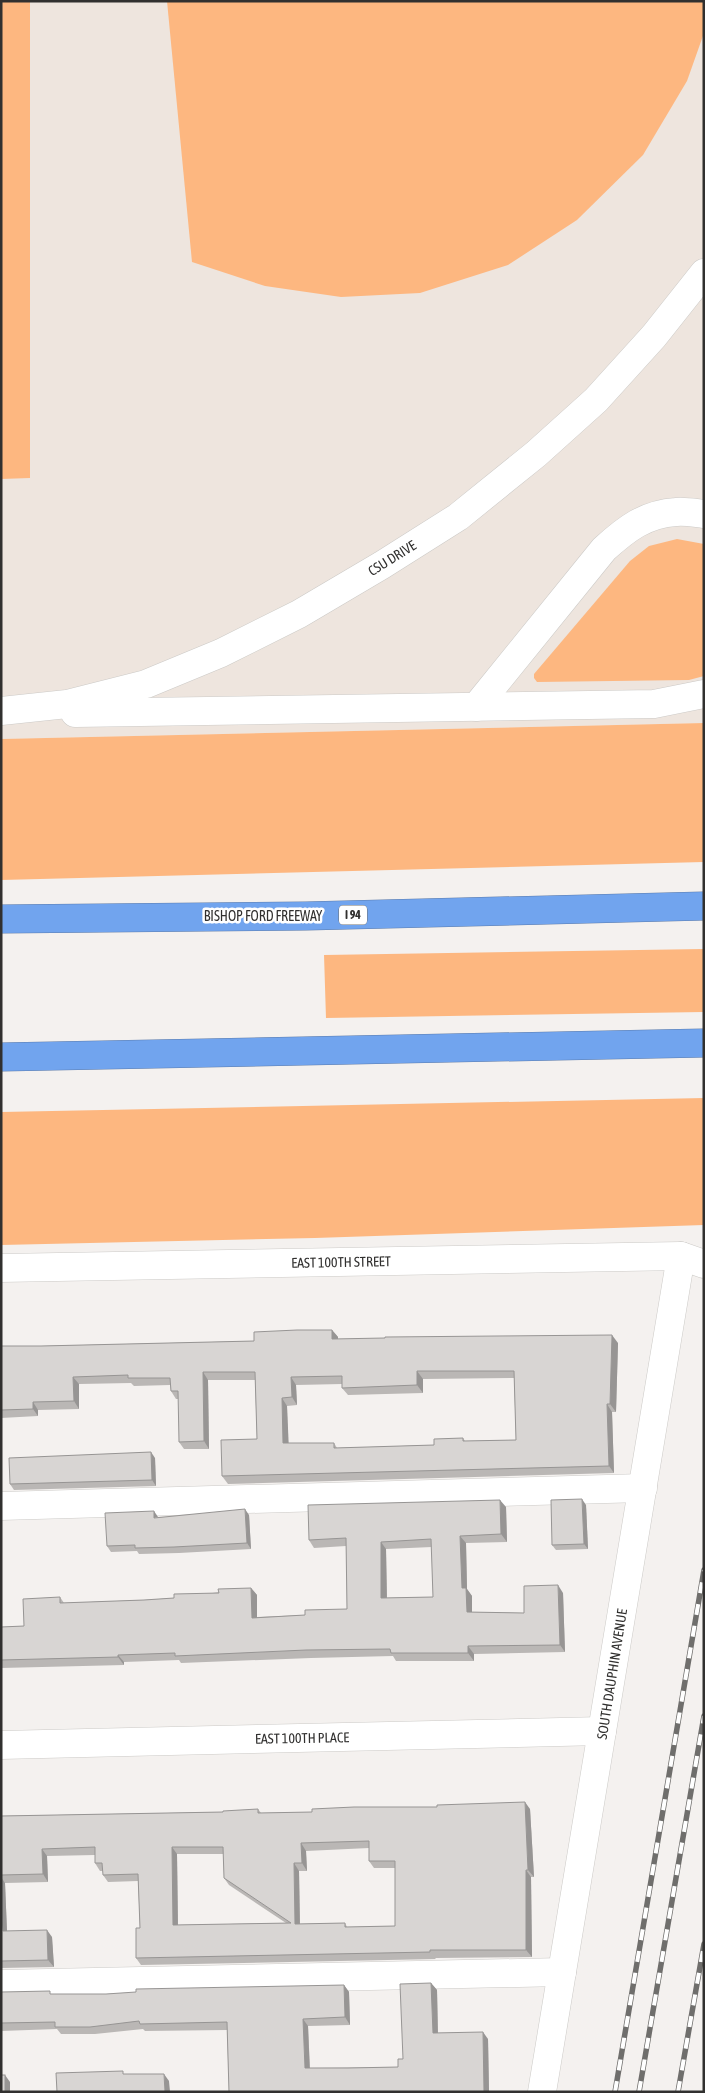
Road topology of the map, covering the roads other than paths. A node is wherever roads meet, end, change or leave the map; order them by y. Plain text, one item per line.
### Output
1 (704, 273) edge
2 (704, 514) edge
3 (704, 694) edge
4 (476, 707) junction
5 (1, 713) edge
6 (704, 906) edge
7 (1, 919) edge
8 (704, 1043) edge
9 (609, 1045) junction
10 (1, 1057) edge
11 (704, 1059) edge
12 (696, 1255) edge
13 (1, 1268) edge
14 (643, 1488) junction
15 (1, 1506) edge
16 (602, 1731) junction
17 (1, 1745) edge
18 (562, 1972) junction
19 (1, 1984) edge
20 (542, 2092) edge

1 - 5 street, CSU DRIVE
2 - 4 street
3 - 4 street
4 - 5 street
6 - 7 highway, BISHOP FORD FREEWAY / I 94
8 - 9 highway
9 - 10 highway
9 - 11 highway
12 - 13 street, EAST 100TH STREET
12 - 14 street, SOUTH DAUPHIN AVENUE
14 - 15 street
14 - 16 street, SOUTH DAUPHIN AVENUE
16 - 17 street, EAST 100TH PLACE
16 - 18 street, SOUTH DAUPHIN AVENUE
18 - 19 street
18 - 20 street, SOUTH DAUPHIN AVENUE

